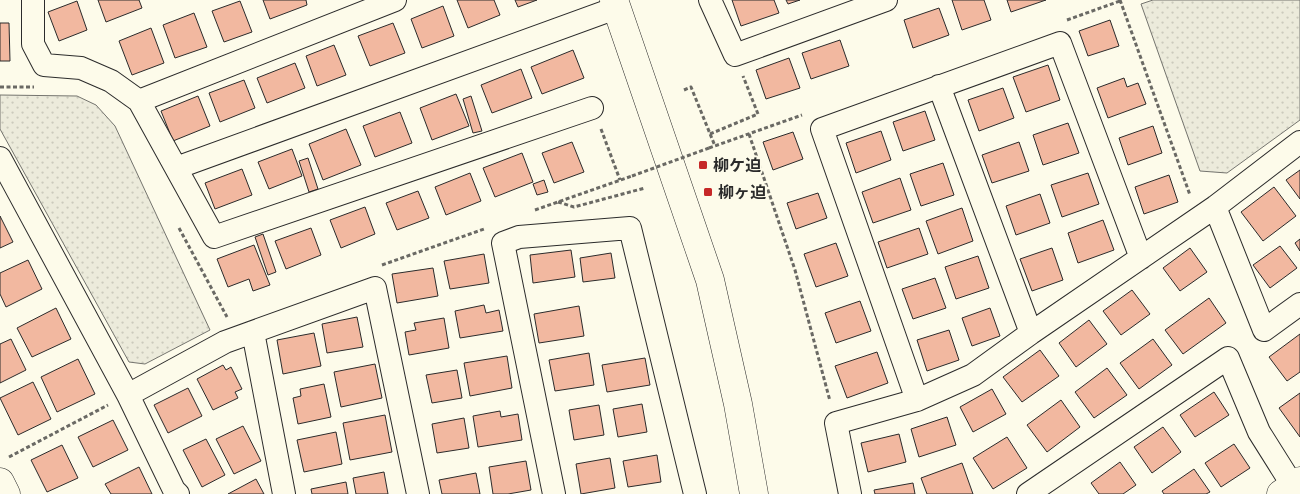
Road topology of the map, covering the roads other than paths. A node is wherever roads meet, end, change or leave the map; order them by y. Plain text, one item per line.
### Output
1 (33, 0) edge
2 (395, 0) edge
3 (710, 0) edge
4 (886, 0) edge
5 (615, 4) edge
6 (939, 86) junction
7 (139, 101) junction
8 (592, 108) road end
9 (1300, 142) edge
10 (0, 158) edge
11 (176, 168) junction
12 (1214, 207) junction
13 (1141, 258) junction
14 (1300, 304) edge
15 (253, 332) junction
16 (1031, 333) junction
17 (128, 395) junction
18 (917, 400) junction
19 (0, 482) edge
20 (1293, 489) edge
21 (6, 494) edge
22 (178, 494) edge
23 (284, 494) edge
24 (418, 494) edge
25 (554, 494) edge
26 (695, 494) edge
27 (754, 494) edge
28 (850, 494) edge
29 (1028, 494) edge

1 - 7 street
2 - 7 street
3 - 4 street
5 - 11 street
5 - 27 street
6 - 13 street
6 - 16 street
6 - 18 street
7 - 11 street
8 - 11 street
9 - 12 street
10 - 17 street
12 - 13 street
12 - 14 street
13 - 16 street
15 - 17 street
15 - 23 street
15 - 24 street
16 - 18 street
17 - 22 street
18 - 28 street
19 - 21 street
20 - 29 street
25 - 26 street

